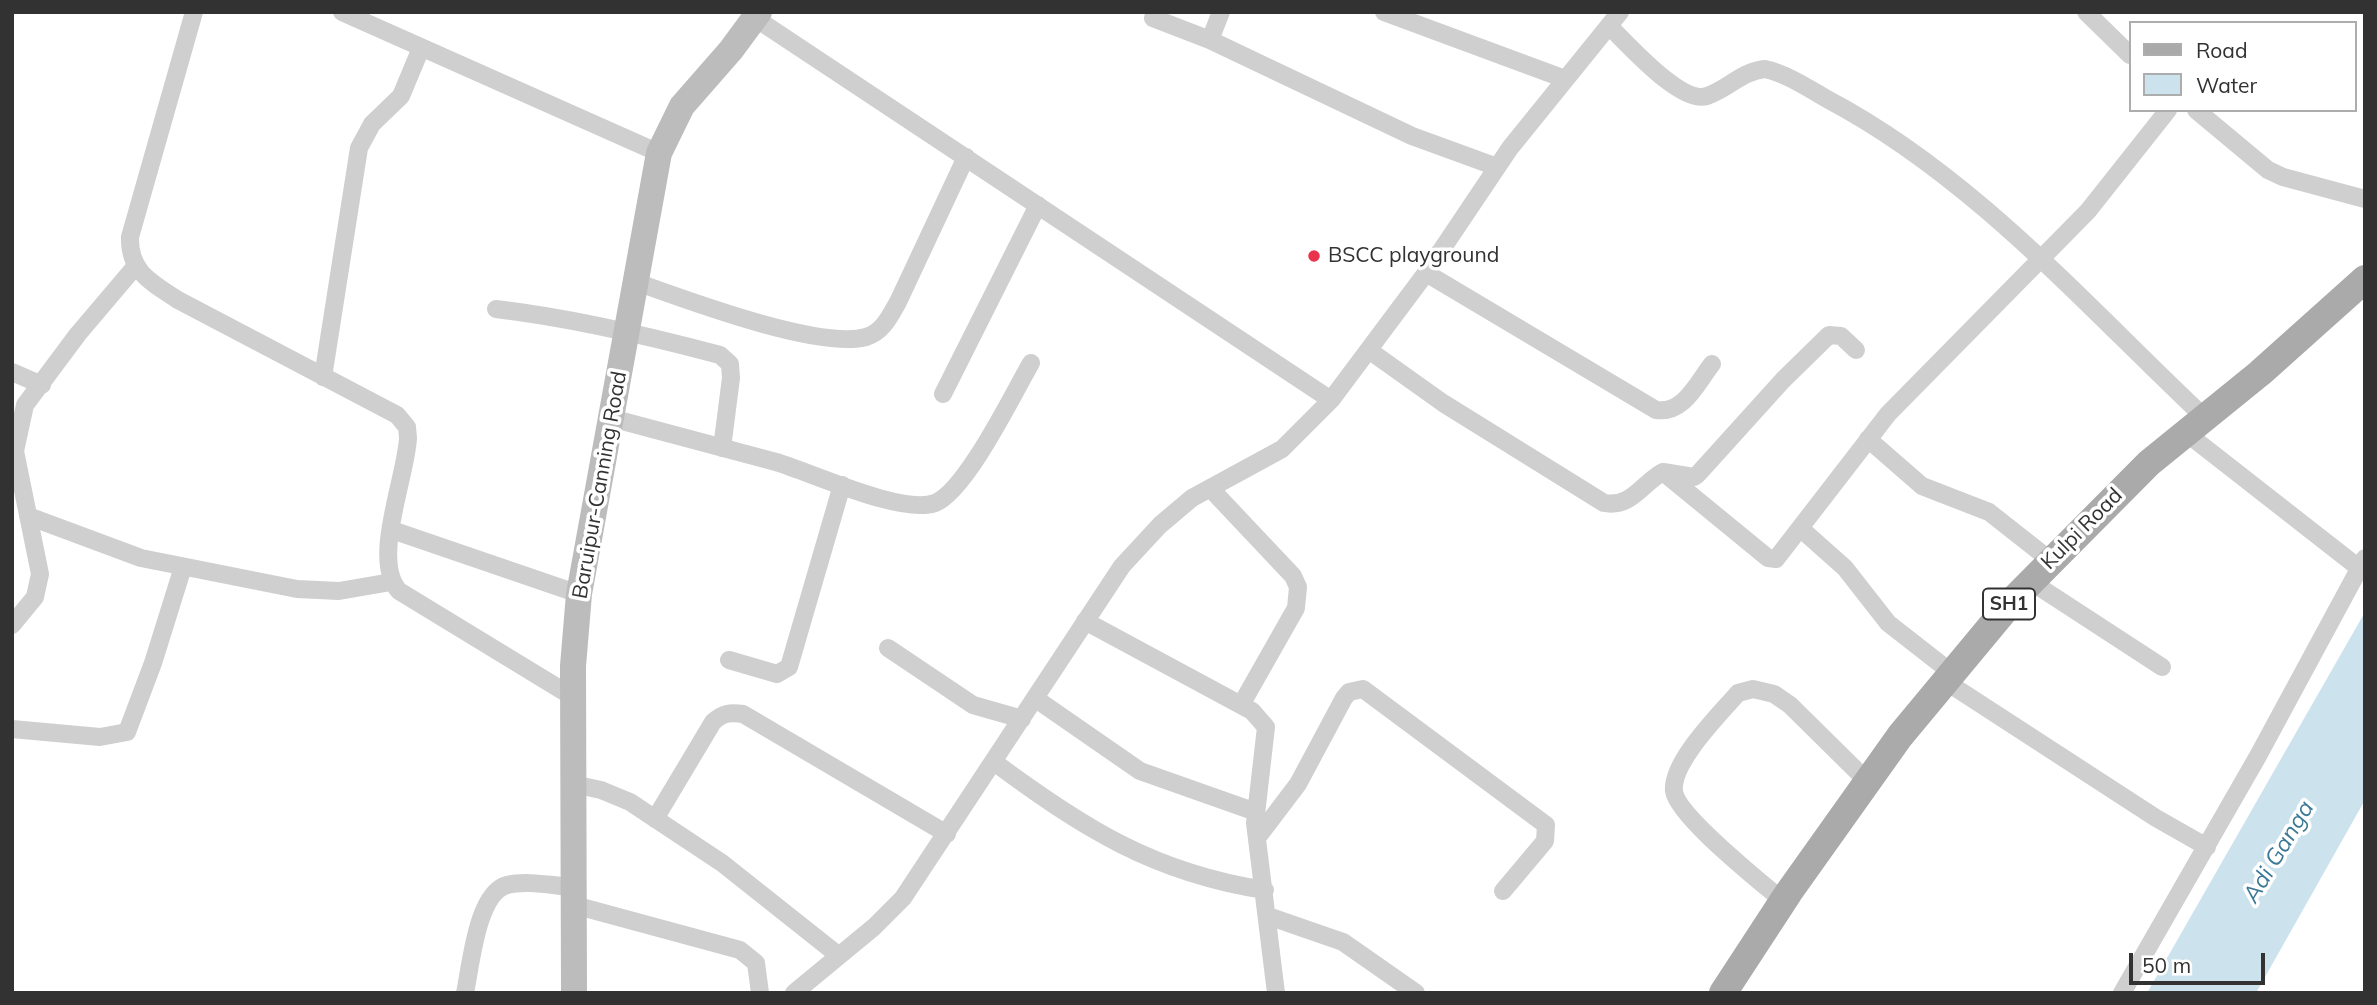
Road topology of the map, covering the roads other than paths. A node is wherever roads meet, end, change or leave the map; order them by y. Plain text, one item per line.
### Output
1 (194, 12) edge
2 (342, 12) edge
3 (1221, 12) edge
4 (1384, 12) edge
5 (2086, 12) edge
6 (757, 15) edge
7 (1153, 18) dead end
8 (1614, 19) edge
9 (1210, 40) junction
10 (421, 48) junction
11 (2128, 53) edge
12 (1565, 79) junction
13 (2166, 112) edge
14 (2198, 112) edge
15 (659, 153) junction
16 (966, 157) junction
17 (1497, 167) junction
18 (2365, 199) edge
19 (1038, 205) junction
20 (2040, 261) junction
21 (134, 268) junction
22 (1426, 273) junction
23 (2365, 279) edge
24 (636, 282) junction
25 (496, 309) dead end
26 (627, 331) junction
27 (1856, 350) dead end
28 (1370, 351) junction
29 (1031, 363) dead end
30 (1712, 364) dead end
31 (12, 372) edge
32 (323, 377) junction
33 (42, 385) junction
34 (943, 394) dead end
35 (1331, 400) junction
36 (19, 404) edge
37 (611, 418) junction
38 (2195, 425) junction
39 (1868, 439) junction
40 (722, 448) junction
41 (1663, 472) junction
42 (842, 485) junction
43 (1210, 488) junction
44 (28, 516) junction
45 (1800, 527) junction
46 (392, 530) junction
47 (2050, 560) junction
48 (2362, 563) edge
49 (183, 567) junction
50 (2030, 581) junction
51 (391, 582) junction
52 (579, 594) junction
53 (1086, 621) junction
54 (12, 625) edge
55 (888, 648) dead end
56 (729, 660) dead end
57 (2162, 667) dead end
58 (1948, 677) junction
59 (573, 697) junction
60 (1036, 698) junction
61 (1241, 705) junction
62 (1022, 719) junction
63 (12, 729) edge
64 (994, 762) junction
65 (1868, 782) junction
66 (573, 784) junction
67 (1256, 812) junction
68 (655, 819) junction
69 (947, 834) junction
70 (1257, 838) junction
71 (2207, 847) junction
72 (1265, 891) junction
73 (1503, 891) dead end
74 (573, 896) junction
75 (1783, 901) junction
76 (1268, 915) junction
77 (838, 955) junction
78 (796, 992) edge
79 (465, 993) edge
80 (574, 993) edge
81 (760, 993) edge
82 (1276, 993) edge
83 (1416, 993) edge
84 (1723, 993) edge
85 (2122, 993) edge

1 - 21 street
2 - 10 street
3 - 9 street
4 - 12 street
5 - 11 street
6 - 15 main road, Baruipur-Canning Road
6 - 16 street
7 - 9 street
8 - 12 street
8 - 20 street
9 - 17 street
10 - 15 street
10 - 32 street
12 - 17 street
13 - 20 street
14 - 18 street
15 - 24 main road, Baruipur-Canning Road
16 - 19 street
16 - 24 street
17 - 22 street
19 - 34 street
19 - 35 street
20 - 38 street
20 - 39 street
21 - 32 street
21 - 33 street
22 - 28 street
22 - 30 street
23 - 38 main road, Kulpi Road / SH1
24 - 26 main road, Baruipur-Canning Road
25 - 26 street
26 - 37 main road, Baruipur-Canning Road
26 - 40 street
27 - 41 street
28 - 35 street
28 - 41 street
29 - 42 street
31 - 33 street
32 - 46 street
33 - 36 street
35 - 43 street
36 - 44 street
37 - 40 street
37 - 52 main road, Baruipur-Canning Road
38 - 47 main road, Kulpi Road / SH1
38 - 48 street
39 - 45 street
39 - 47 street
40 - 42 street
41 - 45 street
42 - 56 street
43 - 53 street
43 - 61 street
44 - 49 street
44 - 54 street
45 - 58 street
46 - 51 street
46 - 52 street
47 - 50 main road, Kulpi Road / SH1
48 - 71 street
49 - 51 street
49 - 63 street
50 - 57 street
50 - 58 main road, Kulpi Road / SH1
51 - 59 street
52 - 59 main road, Baruipur-Canning Road
53 - 60 street
53 - 61 street
55 - 62 street
58 - 65 main road, Kulpi Road / SH1
58 - 71 street
59 - 66 main road, Baruipur-Canning Road
60 - 62 street
60 - 67 street
61 - 67 street
62 - 64 street
64 - 69 street
64 - 72 street
65 - 75 main road, Kulpi Road / SH1
65 - 75 street
66 - 68 street
66 - 74 main road, Baruipur-Canning Road
67 - 70 street
68 - 69 street
68 - 77 street
69 - 77 street
70 - 72 street
70 - 73 street
71 - 85 street
72 - 76 street
74 - 79 street
74 - 80 main road, Baruipur-Canning Road
74 - 81 street
75 - 84 main road, Kulpi Road / SH1
76 - 82 street
76 - 83 street
77 - 78 street

